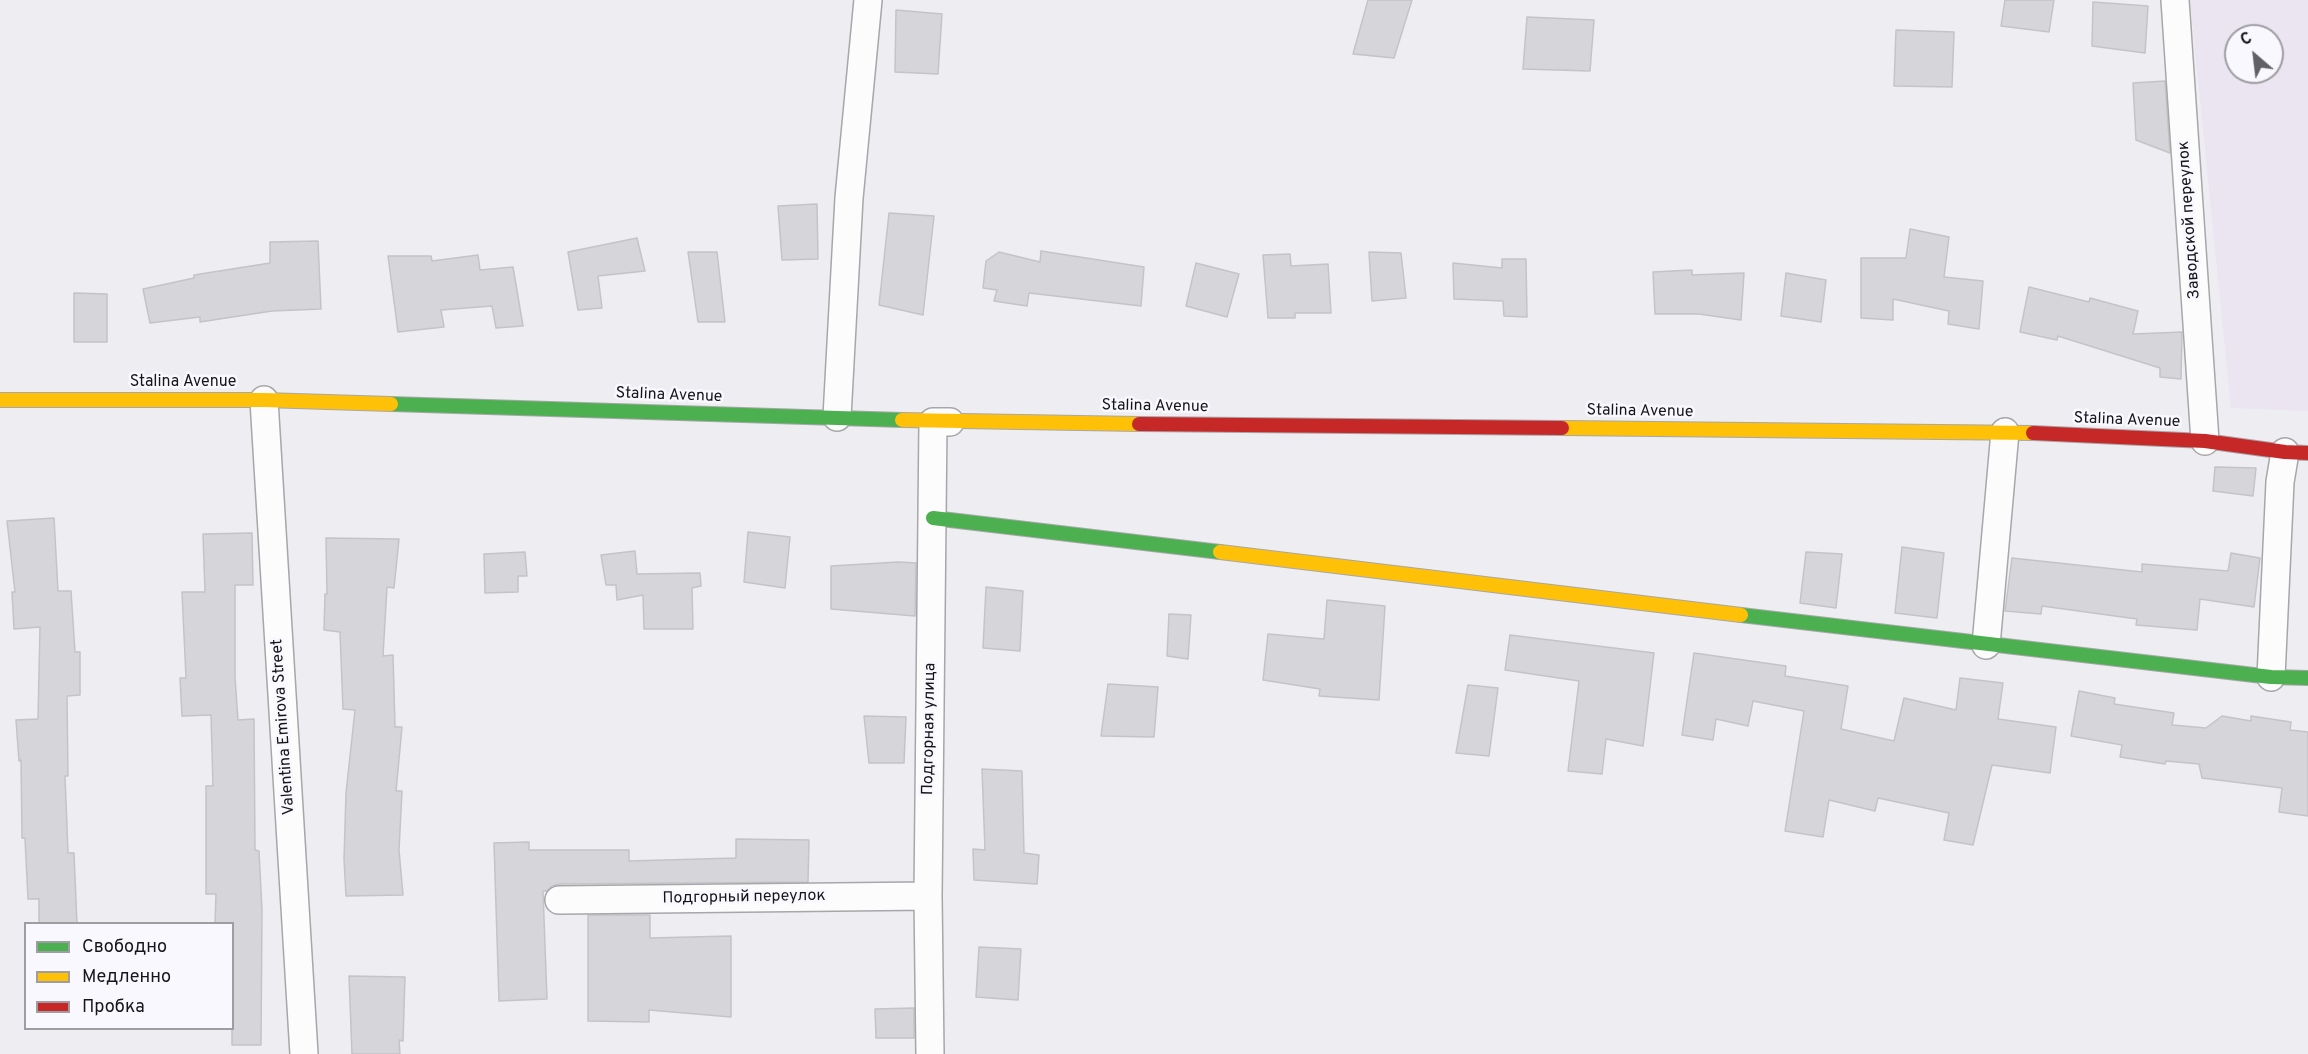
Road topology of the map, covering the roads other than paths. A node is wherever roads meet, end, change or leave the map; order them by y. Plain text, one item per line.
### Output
1 (868, 0) edge
2 (2175, 0) edge
3 (0, 400) edge
4 (264, 400) junction
5 (837, 417) junction
6 (951, 422) junction
7 (2005, 432) junction
8 (2205, 441) junction
9 (2296, 452) edge
10 (933, 518) junction
11 (1986, 645) junction
12 (2271, 677) junction
13 (2308, 678) edge
14 (928, 896) junction
15 (559, 900) dead end
16 (304, 1054) edge
17 (930, 1054) edge

1 - 5 street
2 - 8 street, Заводской переулок
3 - 4 street, Stalina Avenue
4 - 5 street, Stalina Avenue
4 - 16 street, Valentina Emirova Street
5 - 6 street, Stalina Avenue
6 - 7 street, Stalina Avenue
6 - 10 street, Подгорная улица
7 - 8 street, Stalina Avenue
7 - 11 street
8 - 9 street, Stalina Avenue
9 - 12 street
10 - 11 street
10 - 14 street, Подгорная улица
11 - 12 street
12 - 13 street
14 - 15 street, Подгорный переулок
14 - 17 street, Подгорная улица

